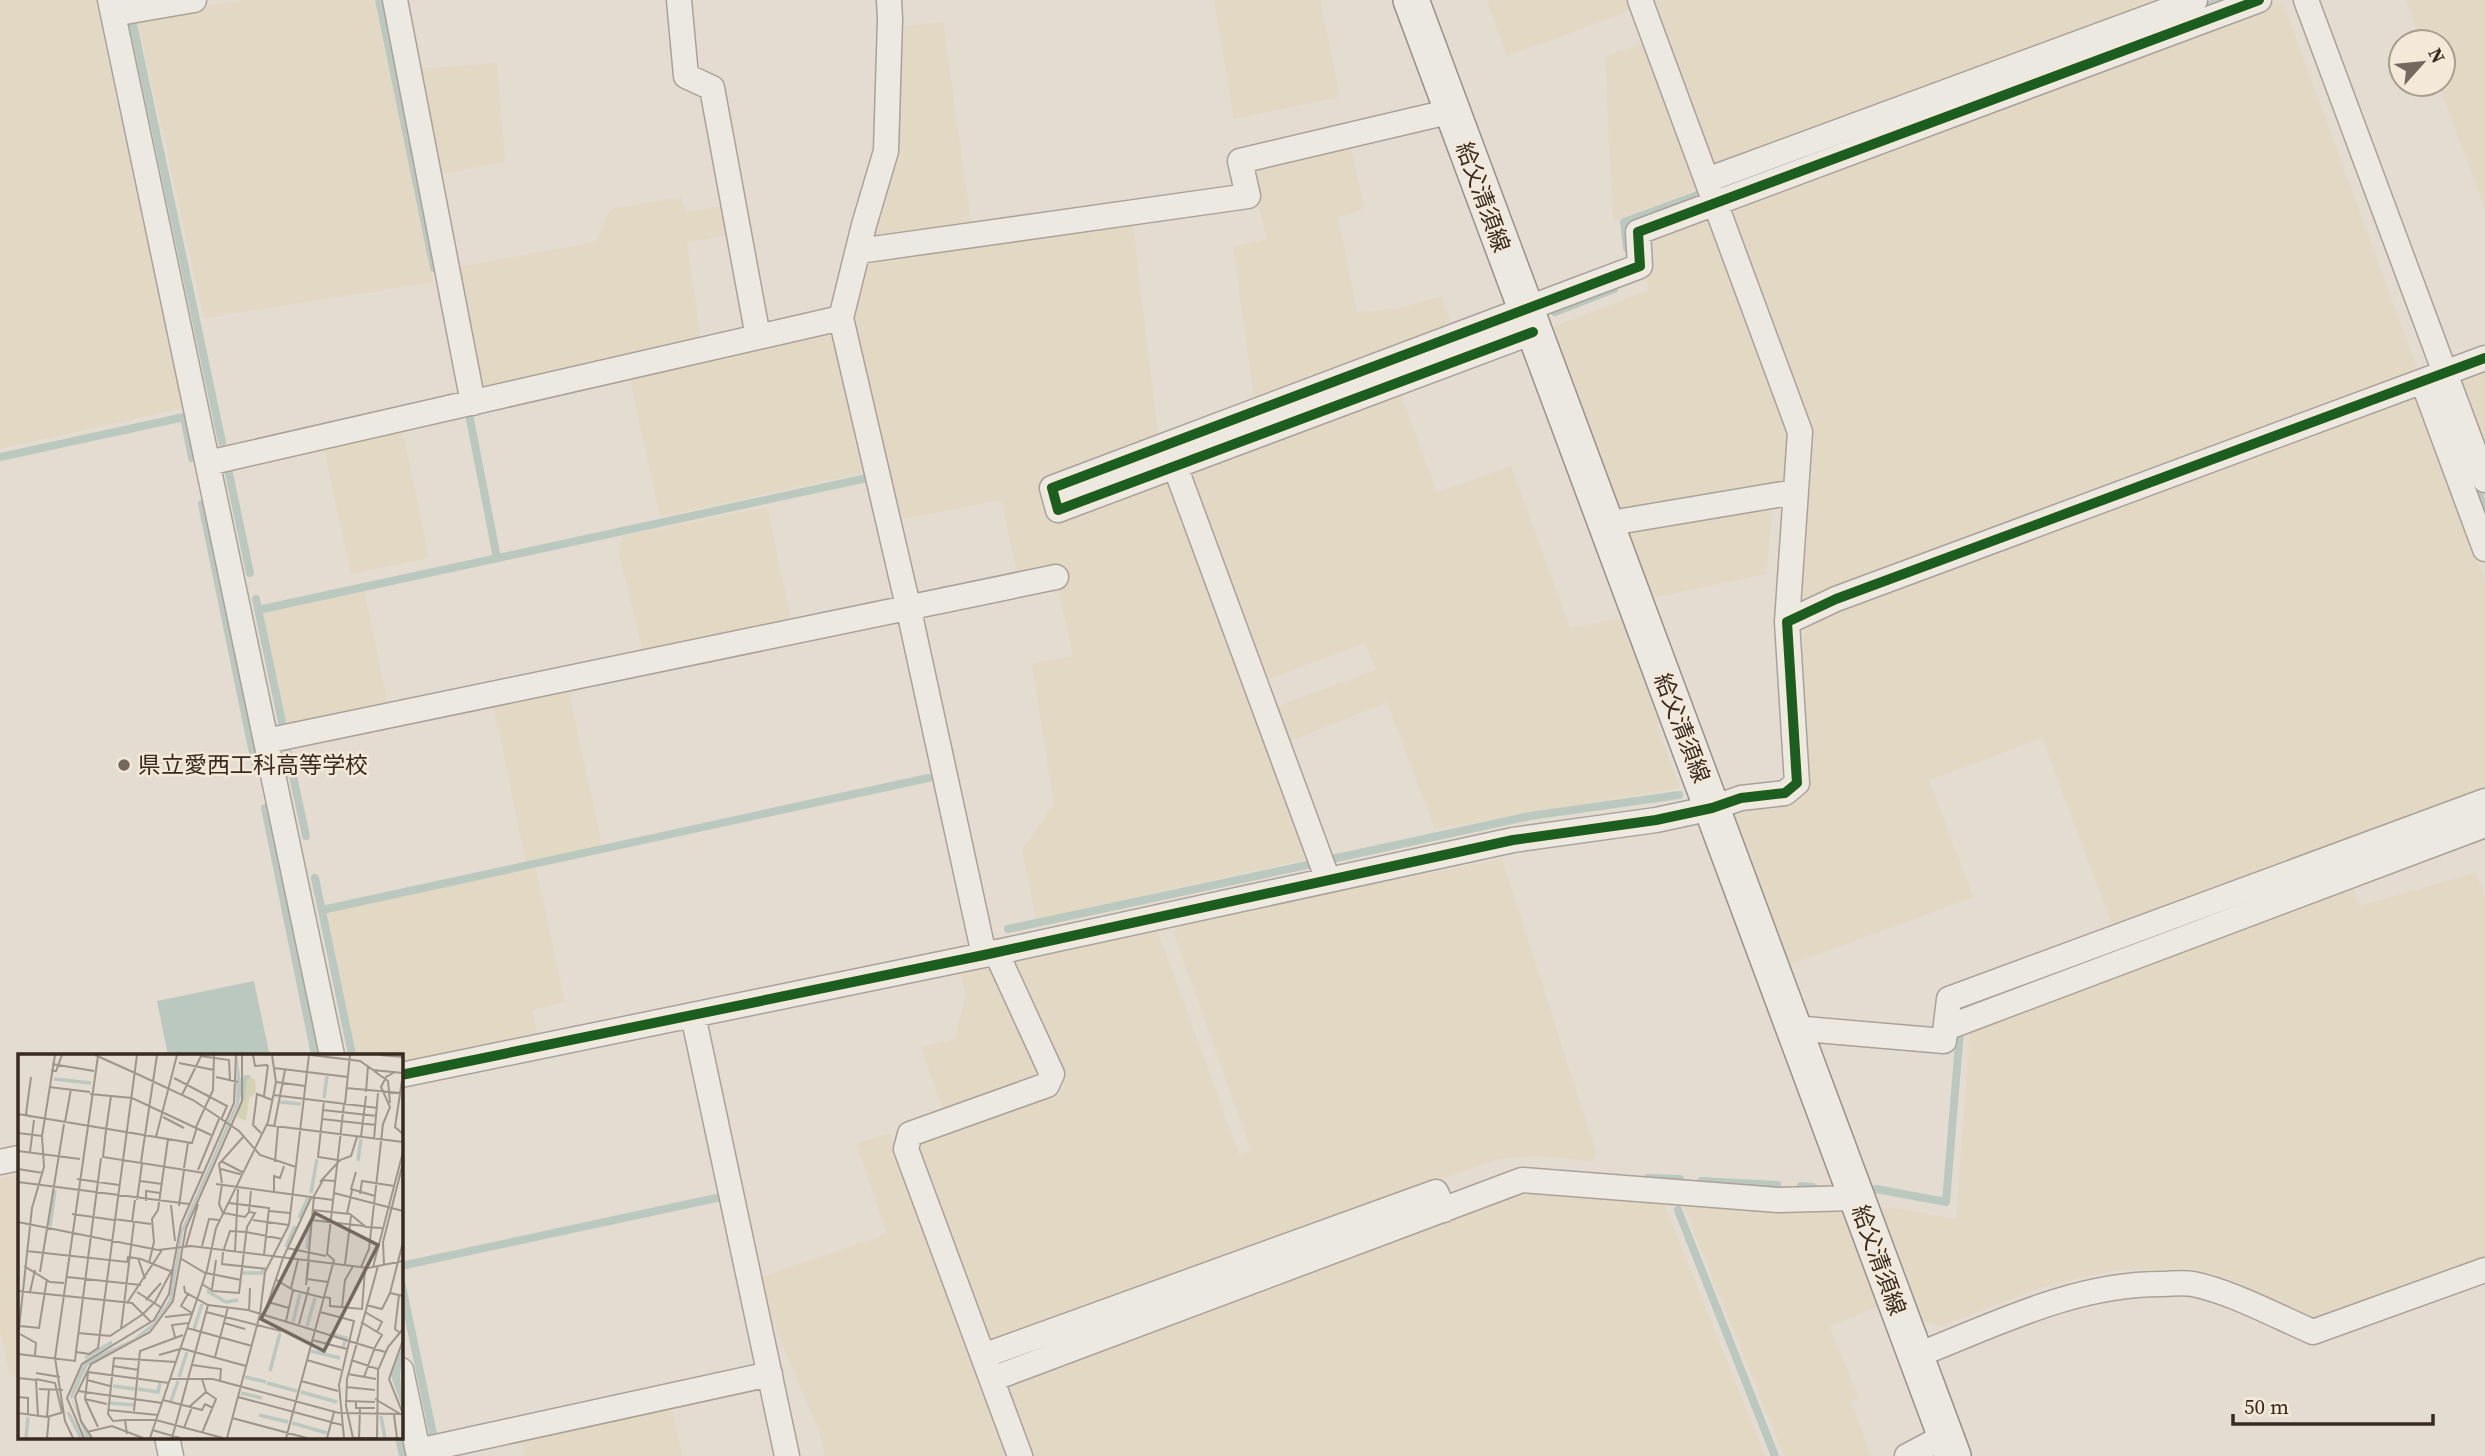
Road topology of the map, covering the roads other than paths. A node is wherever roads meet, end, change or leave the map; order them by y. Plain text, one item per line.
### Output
1 (194, 0) edge
2 (394, 0) edge
3 (679, 0) edge
4 (889, 0) edge
5 (1411, 0) edge
6 (1640, 0) edge
7 (2195, 0) edge
8 (2259, 0) edge
9 (2305, 0) edge
10 (112, 7) edge
11 (1452, 111) junction
12 (1707, 180) junction
13 (1716, 204) junction
14 (859, 251) junction
15 (841, 318) junction
16 (1529, 321) junction
17 (758, 337) junction
18 (2485, 358) edge
19 (2434, 377) junction
20 (473, 402) junction
21 (208, 463) junction
22 (1175, 466) junction
23 (2485, 480) edge
24 (1795, 492) junction
25 (1605, 524) junction
26 (2485, 549) edge
27 (1056, 577) dead end
28 (908, 607) junction
29 (1787, 622) junction
30 (266, 741) junction
31 (2485, 800) edge
32 (1712, 808) junction
33 (2485, 825) edge
34 (1328, 880) junction
35 (990, 953) junction
36 (693, 1015) junction
37 (1793, 1028) junction
38 (1946, 1028) junction
39 (332, 1054) edge
40 (402, 1075) edge
41 (18, 1158) edge
42 (0, 1162) edge
43 (1857, 1198) junction
44 (1444, 1210) junction
45 (2485, 1270) edge
46 (983, 1356) junction
47 (1915, 1356) junction
48 (770, 1374) junction
49 (402, 1375) edge
50 (992, 1379) junction
51 (167, 1438) edge
52 (1949, 1446) edge
53 (419, 1453) edge
54 (171, 1456) edge
55 (787, 1456) edge
56 (1020, 1456) edge
57 (1907, 1456) edge

1 - 10 street
2 - 20 street
3 - 17 street
4 - 14 street
5 - 11 main road, 給父清須線
6 - 12 street
7 - 12 street
8 - 13 street
9 - 19 street
10 - 21 street
11 - 14 street
11 - 16 main road, 給父清須線
12 - 13 street
13 - 16 street
13 - 24 street
14 - 15 street
15 - 17 street
15 - 28 street
16 - 22 street
16 - 22 street
16 - 25 main road, 給父清須線
17 - 20 street
18 - 19 street
19 - 23 street
19 - 26 street
19 - 29 street
20 - 21 street
21 - 30 street
22 - 34 street
24 - 25 street
24 - 29 street
25 - 32 main road, 給父清須線
27 - 28 street
28 - 30 street
28 - 35 street
29 - 32 street
30 - 39 street
31 - 38 street
32 - 34 street
32 - 37 main road, 給父清須線
33 - 38 street
34 - 35 street
35 - 36 street
35 - 46 street
36 - 40 street
36 - 48 street
37 - 38 street
37 - 43 main road, 給父清須線
41 - 42 street
43 - 44 street
43 - 47 main road, 給父清須線
44 - 46 street
44 - 50 street
45 - 47 street
46 - 50 street
47 - 52 main road, 給父清須線
48 - 53 street
48 - 55 street
49 - 53 street
50 - 56 street
51 - 54 street
52 - 57 street

